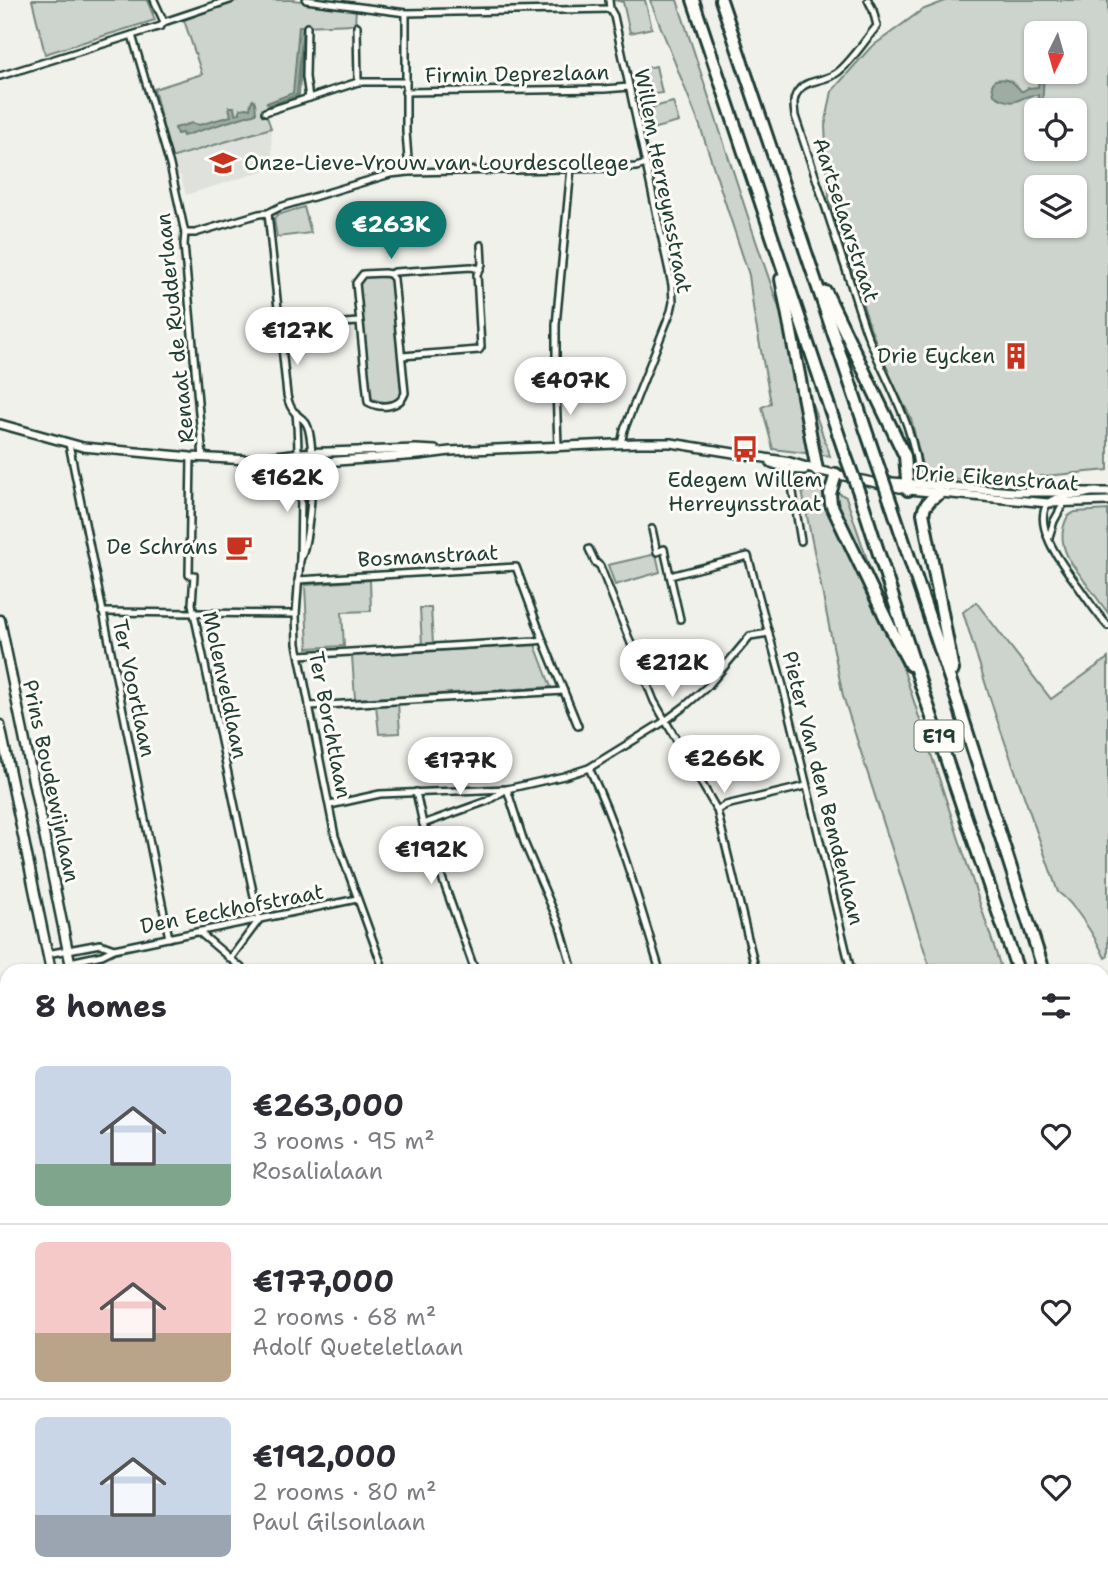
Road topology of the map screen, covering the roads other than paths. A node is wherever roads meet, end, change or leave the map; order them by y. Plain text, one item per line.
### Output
1 (154, 0) edge
2 (230, 0) edge
3 (306, 0) edge
4 (609, 0) edge
5 (693, 0) edge
6 (721, 0) edge
7 (868, 0) edge
8 (611, 9) junction
9 (407, 13) junction
10 (164, 22) junction
11 (357, 26) dead end
12 (307, 27) dead end
13 (132, 35) junction
14 (0, 76) edge
15 (359, 82) junction
16 (406, 82) junction
17 (629, 87) junction
18 (405, 92) junction
19 (309, 98) junction
20 (265, 112) dead end
21 (646, 164) junction
22 (571, 168) junction
23 (409, 172) junction
24 (268, 213) junction
25 (186, 233) junction
26 (481, 246) dead end
27 (776, 248) junction
28 (805, 248) junction
29 (480, 269) junction
30 (390, 274) junction
31 (359, 322) junction
32 (280, 327) junction
33 (402, 356) junction
34 (296, 413) junction
35 (0, 424) edge
36 (69, 444) junction
37 (621, 444) junction
38 (558, 446) junction
39 (450, 451) junction
40 (311, 452) junction
41 (299, 453) junction
42 (191, 457) junction
43 (203, 458) junction
44 (250, 460) junction
45 (300, 463) junction
46 (313, 463) junction
47 (790, 465) junction
48 (817, 470) junction
49 (836, 474) junction
50 (911, 486) junction
51 (1093, 492) junction
52 (1108, 492) edge
53 (940, 493) junction
54 (1026, 501) junction
55 (1108, 502) edge
56 (1048, 503) junction
57 (1064, 503) junction
58 (1043, 519) junction
59 (652, 529) dead end
60 (1049, 537) junction
61 (801, 541) dead end
62 (589, 549) dead end
63 (300, 561) junction
64 (670, 576) junction
65 (298, 580) junction
66 (102, 612) junction
67 (194, 613) junction
68 (296, 614) junction
69 (680, 619) dead end
70 (0, 620) edge
71 (1108, 626) edge
72 (769, 633) junction
73 (543, 639) junction
74 (300, 655) junction
75 (920, 682) junction
76 (564, 691) junction
77 (957, 700) junction
78 (309, 706) junction
79 (665, 721) junction
80 (0, 725) edge
81 (578, 726) dead end
82 (589, 768) junction
83 (806, 786) junction
84 (507, 789) junction
85 (416, 792) junction
86 (330, 805) junction
87 (717, 810) junction
88 (423, 824) junction
89 (357, 900) junction
90 (258, 920) junction
91 (199, 932) junction
92 (169, 938) junction
93 (70, 949) junction
94 (114, 949) junction
95 (47, 954) junction
96 (230, 959) junction
97 (49, 964) edge
98 (71, 964) edge
99 (79, 964) edge
100 (236, 964) edge
101 (381, 964) edge
102 (473, 964) edge
103 (571, 964) edge
104 (658, 964) edge
105 (754, 964) edge
106 (849, 964) edge
107 (1016, 964) edge
108 (1042, 964) edge

1 - 10 street
2 - 10 street
3 - 9 street
4 - 8 street, Willem Herreynsstraat
5 - 27 highway, E19
6 - 28 highway, E19
7 - 50 street, Aartselaarstraat
8 - 9 street
8 - 17 street, Willem Herreynsstraat
9 - 16 street
10 - 13 street
11 - 15 street
12 - 19 street
13 - 14 street
13 - 25 street, Renaat de Rudderlaan
15 - 16 street
15 - 19 street
16 - 18 street
17 - 18 street, Firmin Deprezlaan
17 - 21 street, Willem Herreynsstraat
18 - 23 street
19 - 20 street
21 - 22 street
21 - 37 street, Willem Herreynsstraat
22 - 23 street
22 - 38 street
23 - 24 street
24 - 25 street
24 - 32 street
25 - 43 street, Renaat de Rudderlaan
26 - 29 street
27 - 48 highway
27 - 75 highway, E19, bridge
28 - 50 highway
28 - 77 highway, E19, bridge
29 - 30 street
29 - 33 street
30 - 31 street
30 - 33 street
31 - 32 street
31 - 33 street
32 - 34 street
34 - 40 street, Ter Borchtlaan
34 - 41 street, Ter Borchtlaan
35 - 36 street, Drie Eikenstraat
36 - 42 street, Drie Eikenstraat
36 - 66 street, Ter Voortlaan
37 - 38 street, Drie Eikenstraat
37 - 47 street, Drie Eikenstraat
38 - 39 street, Drie Eikenstraat
39 - 40 street, Drie Eikenstraat
39 - 46 street, Drie Eikenstraat
40 - 41 street, Drie Eikenstraat
40 - 46 street, Ter Borchtlaan
41 - 44 street, Drie Eikenstraat
41 - 45 street, Ter Borchtlaan
42 - 43 street, Drie Eikenstraat
42 - 67 street, Molenveldlaan
43 - 44 street, Drie Eikenstraat
44 - 45 street, Drie Eikenstraat
45 - 46 street, Drie Eikenstraat
45 - 63 street, Ter Borchtlaan
46 - 63 street, Ter Borchtlaan
47 - 48 street, Drie Eikenstraat
47 - 61 street
48 - 49 street, Drie Eikenstraat
49 - 50 street, Drie Eikenstraat
49 - 75 highway
50 - 51 street, Drie Eikenstraat
50 - 53 street, Drie Eikenstraat
51 - 52 street, Drie Eikenstraat
51 - 56 street
53 - 54 street, Drie Eikenstraat
53 - 77 highway
54 - 56 street, Drie Eikenstraat
54 - 58 street
55 - 57 street, Drie Eikenstraat
56 - 57 street, Drie Eikenstraat
56 - 58 street
57 - 60 street
58 - 60 street
59 - 64 street
60 - 71 street
62 - 79 street
63 - 65 street, Ter Borchtlaan
64 - 69 street
64 - 72 street, Pieter Van den Bemdenlaan
65 - 68 street, Ter Borchtlaan
65 - 73 street, Bosmanstraat
66 - 67 street
66 - 92 street, Ter Voortlaan
67 - 68 street
67 - 90 street, Molenveldlaan
68 - 74 street, Ter Borchtlaan
70 - 93 main road, Prins Boudewijnlaan
72 - 79 street
72 - 83 street, Pieter Van den Bemdenlaan
73 - 74 street
73 - 76 street, Bosmanstraat
74 - 78 street, Ter Borchtlaan
75 - 107 highway, E19
76 - 78 street
76 - 81 street, Bosmanstraat
77 - 108 highway, E19
78 - 86 street, Ter Borchtlaan
79 - 82 street
79 - 87 street
80 - 95 main road, Prins Boudewijnlaan
82 - 84 street
82 - 104 street
83 - 87 street
83 - 106 street, Pieter Van den Bemdenlaan
84 - 85 street
84 - 88 street
84 - 103 street
85 - 86 street
85 - 88 street
86 - 89 street, Ter Borchtlaan
87 - 105 street
88 - 102 street
89 - 90 street, Den Eeckhofstraat
89 - 101 street, Ter Borchtlaan
90 - 91 street, Den Eeckhofstraat
90 - 96 street
91 - 92 street, Den Eeckhofstraat
91 - 96 street
92 - 94 street, Den Eeckhofstraat
93 - 94 street, Den Eeckhofstraat
93 - 95 street
93 - 98 main road, Prins Boudewijnlaan
94 - 99 street, Den Eeckhofstraat
95 - 97 main road, Prins Boudewijnlaan
96 - 100 street

